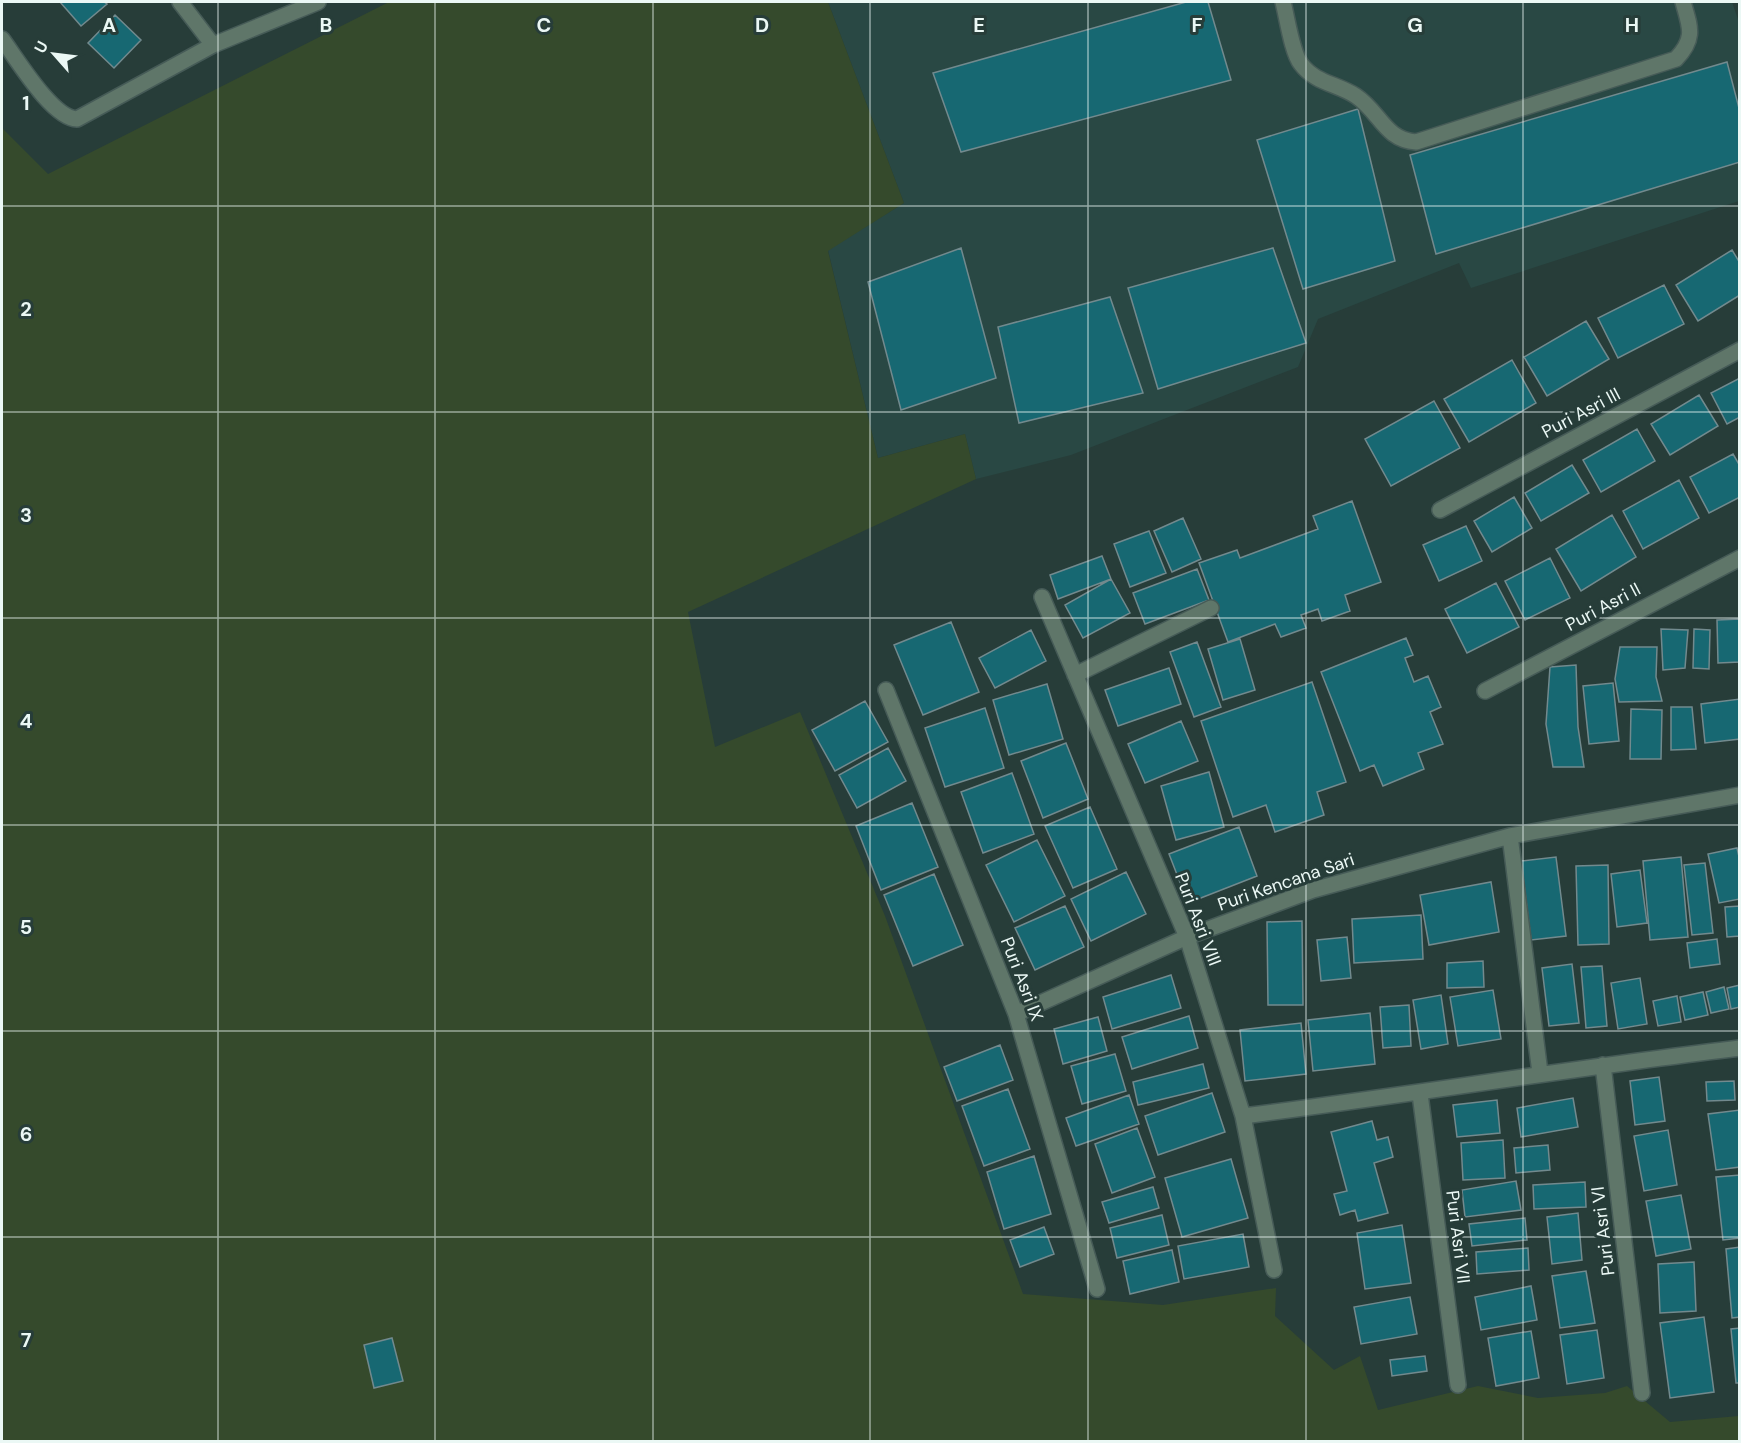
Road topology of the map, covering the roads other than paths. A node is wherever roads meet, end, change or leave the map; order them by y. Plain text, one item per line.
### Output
1 (180, 2) edge
2 (318, 2) edge
3 (1283, 2) edge
4 (1683, 2) edge
5 (2, 39) edge
6 (213, 45) junction
7 (1740, 350) edge
8 (1440, 510) dead end
9 (1740, 558) edge
10 (1042, 597) dead end
11 (1210, 608) dead end
12 (1075, 675) junction
13 (886, 690) dead end
14 (1485, 691) dead end
15 (1740, 795) edge
16 (1510, 836) junction
17 (1187, 937) junction
18 (1016, 1014) junction
19 (1740, 1048) edge
20 (1603, 1065) junction
21 (1540, 1073) junction
22 (1420, 1094) junction
23 (1243, 1116) junction
24 (1274, 1270) dead end
25 (1097, 1289) dead end
26 (1458, 1385) dead end
27 (1642, 1393) dead end

1 - 6 street
2 - 6 street
3 - 4 street
5 - 6 street
7 - 8 street, Puri Asri III
9 - 14 street, Puri Asri II
10 - 12 street, Puri Asri VIII
11 - 12 street
12 - 17 street, Puri Asri VIII
13 - 18 street, Puri Asri IX
15 - 16 street, Puri Kencana Sari
16 - 17 street, Puri Kencana Sari
16 - 21 street
17 - 18 street, Puri Kencana Sari
17 - 23 street, Puri Asri VIII
18 - 25 street, Puri Asri IX
19 - 20 street
20 - 21 street
20 - 27 street, Puri Asri VI
21 - 22 street
22 - 23 street
22 - 26 street, Puri Asri VII
23 - 24 street, Puri Asri VIII

